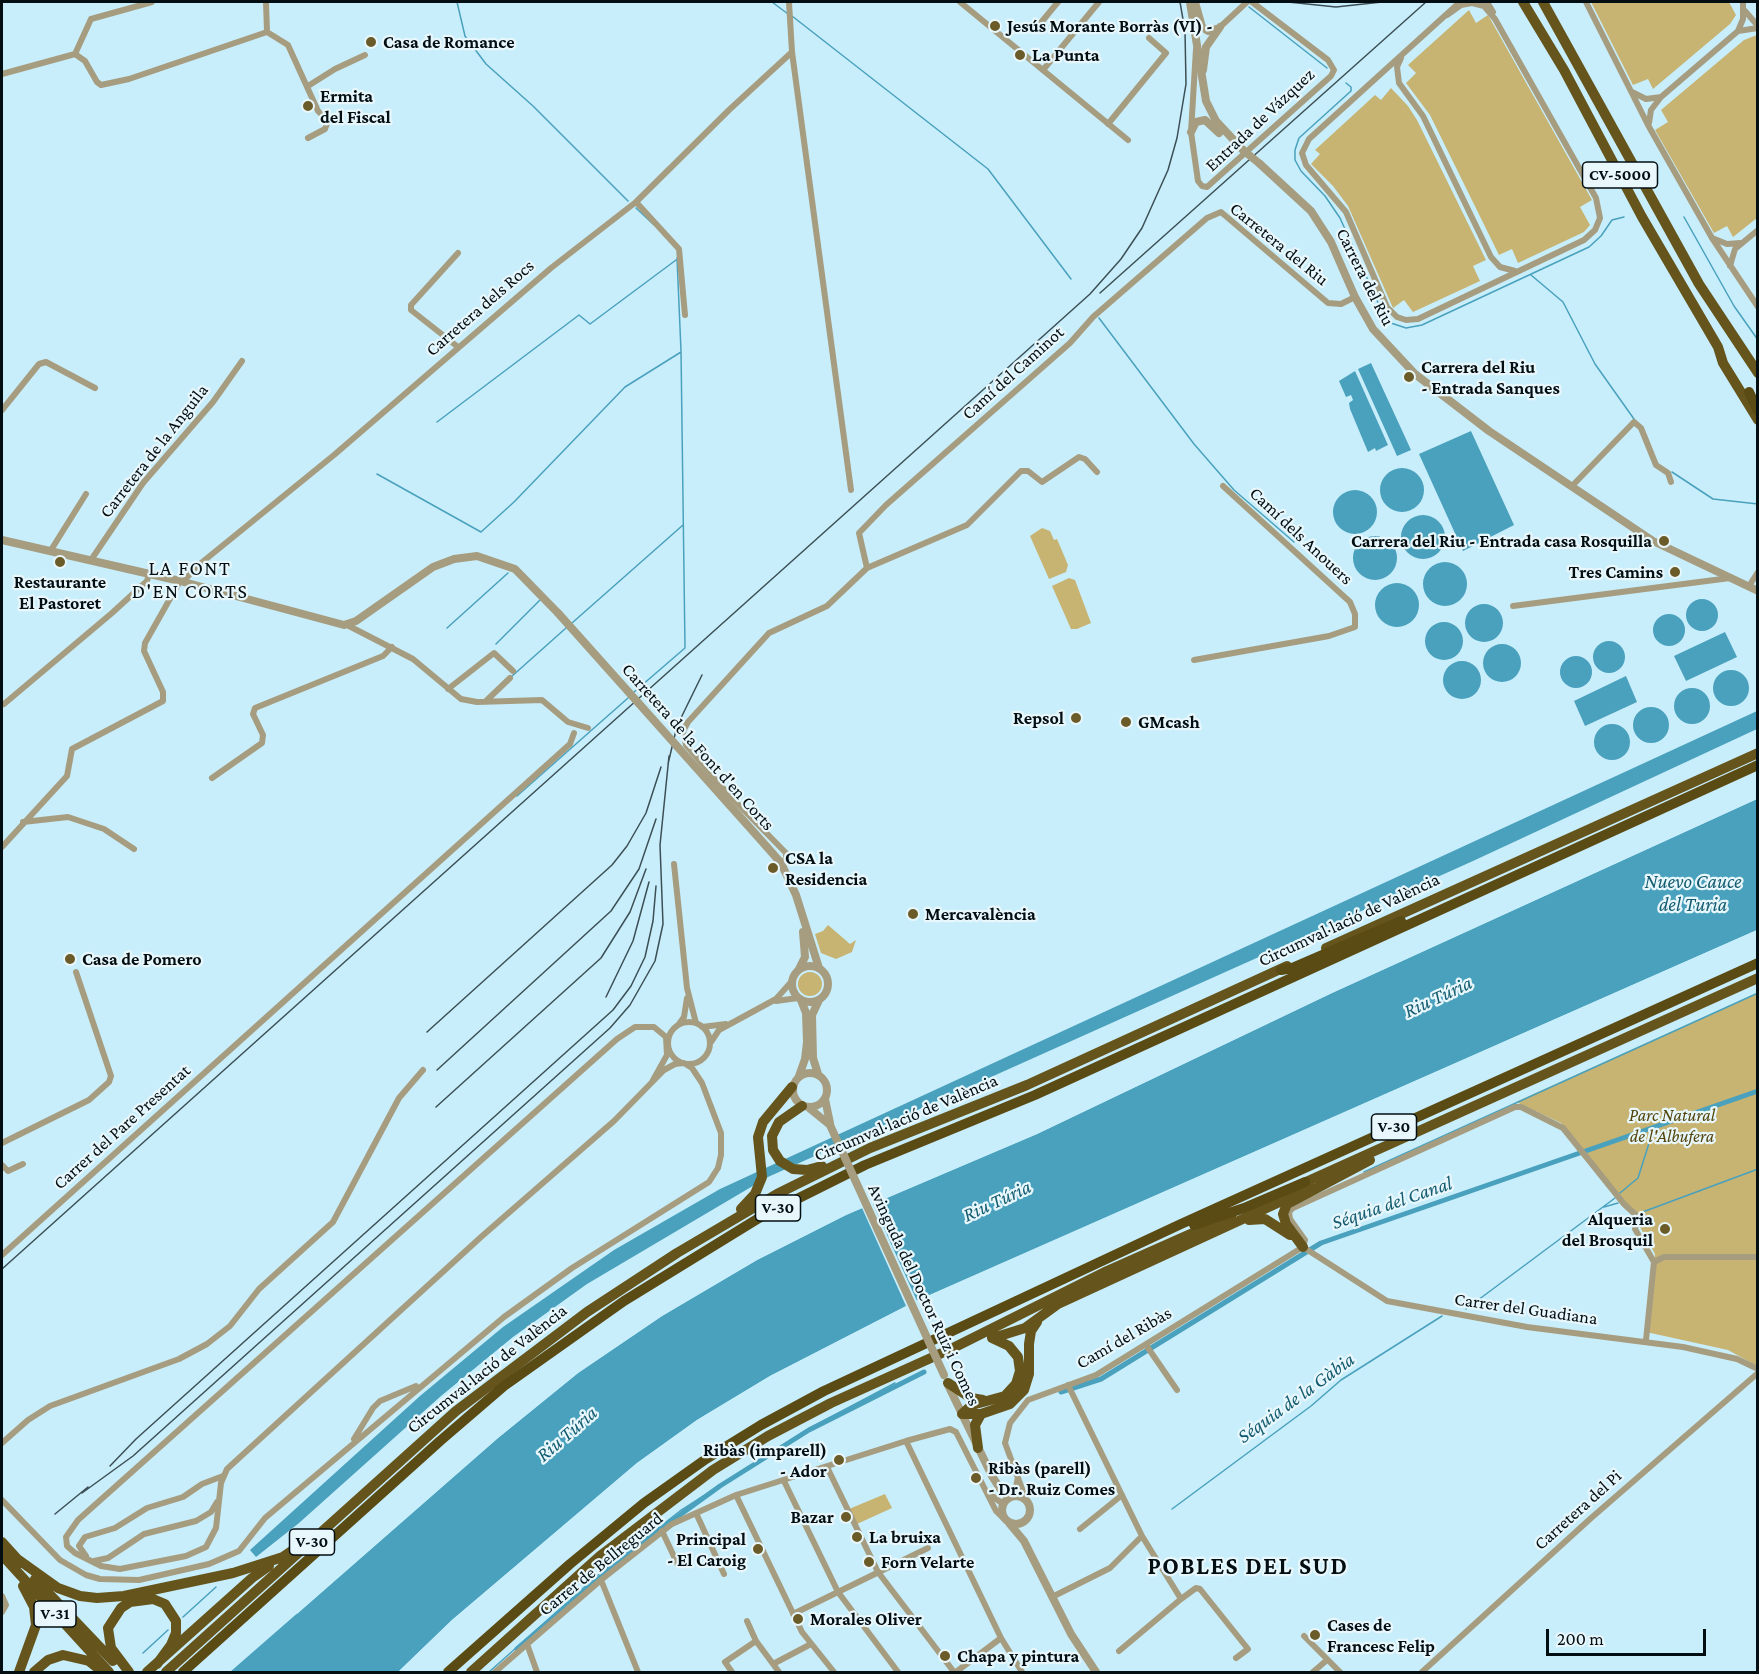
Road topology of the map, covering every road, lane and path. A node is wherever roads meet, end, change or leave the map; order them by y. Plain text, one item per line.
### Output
1 (152, 2) edge
2 (266, 2) edge
3 (789, 2) edge
4 (960, 2) edge
5 (1058, 2) edge
6 (1099, 2) edge
7 (1190, 2) edge
8 (1195, 2) edge
9 (1247, 2) edge
10 (1252, 2) edge
11 (1460, 2) edge
12 (1487, 2) edge
13 (1523, 2) edge
14 (1543, 2) edge
15 (1586, 2) edge
16 (1743, 3) edge
17 (1447, 15) junction
18 (1495, 19) junction
19 (1039, 25) dead end
20 (1220, 27) junction
21 (1758, 27) edge
22 (1738, 31) junction
23 (267, 32) junction
24 (1149, 38) dead end
25 (1196, 46) junction
26 (792, 52) junction
27 (75, 54) junction
28 (365, 55) dead end
29 (1403, 55) junction
30 (1043, 70) junction
31 (2, 74) edge
32 (308, 86) junction
33 (1632, 92) junction
34 (1661, 97) junction
35 (1206, 101) junction
36 (1108, 124) junction
37 (1648, 125) junction
38 (1191, 132) junction
39 (308, 138) dead end
40 (1128, 140) dead end
41 (1233, 141) junction
42 (636, 202) junction
43 (1216, 213) joint
44 (1758, 230) edge
45 (1712, 238) junction
46 (1740, 243) junction
47 (458, 253) dead end
48 (1730, 266) junction
49 (1519, 271) junction
50 (1355, 297) junction
51 (1758, 307) edge
52 (685, 315) dead end
53 (459, 347) junction
54 (1718, 347) junction
55 (242, 361) dead end
56 (1758, 373) edge
57 (96, 387) dead end
58 (1749, 392) junction
59 (1758, 403) edge
60 (2, 410) edge
61 (1758, 411) edge
62 (1758, 420) edge
63 (1097, 472) dead end
64 (1671, 482) dead end
65 (1223, 486) dead end
66 (1572, 486) junction
67 (850, 490) dead end
68 (86, 494) dead end
69 (2, 540) edge
70 (51, 550) junction
71 (91, 560) junction
72 (867, 568) junction
73 (1758, 572) edge
74 (149, 574) junction
75 (1731, 578) junction
76 (182, 582) junction
77 (1749, 586) junction
78 (1758, 591) edge
79 (1513, 606) dead end
80 (347, 625) junction
81 (392, 647) junction
82 (1194, 660) dead end
83 (448, 689) junction
84 (485, 702) junction
85 (4, 704) dead end
86 (588, 728) dead end
87 (574, 733) dead end
88 (1758, 753) edge
89 (1758, 765) edge
90 (212, 778) dead end
91 (23, 822) junction
92 (2, 847) edge
93 (134, 849) dead end
94 (781, 863) junction
95 (674, 864) dead end
96 (1469, 896) junction
97 (801, 909) junction
98 (1758, 963) edge
99 (819, 969) junction
100 (799, 970) junction
101 (1281, 970) junction
102 (76, 972) dead end
103 (1758, 978) edge
104 (792, 981) junction
105 (687, 988) junction
106 (800, 999) junction
107 (819, 1000) junction
108 (770, 1003) junction
109 (730, 1023) junction
110 (680, 1024) junction
111 (699, 1025) junction
112 (668, 1044) junction
113 (709, 1049) junction
114 (1600, 1049) junction
115 (684, 1064) junction
116 (423, 1070) dead end
117 (818, 1074) junction
118 (799, 1076) junction
119 (652, 1082) junction
120 (702, 1083) junction
121 (792, 1087) junction
122 (825, 1099) junction
123 (806, 1107) junction
124 (830, 1125) junction
125 (2, 1143) edge
126 (870, 1148) junction
127 (1385, 1153) junction
128 (23, 1164) dead end
129 (2, 1165) edge
130 (1305, 1182) junction
131 (1195, 1241) junction
132 (1137, 1245) junction
133 (1307, 1250) junction
134 (676, 1253) junction
135 (2, 1255) edge
136 (1758, 1257) edge
137 (1654, 1262) junction
138 (1042, 1315) junction
139 (993, 1338) junction
140 (1646, 1340) junction
141 (953, 1348) junction
142 (1148, 1348) junction
143 (1758, 1369) edge
144 (1758, 1373) edge
145 (946, 1379) junction
146 (421, 1384) junction
147 (1070, 1388) junction
148 (1177, 1390) dead end
149 (987, 1401) junction
150 (962, 1413) junction
151 (981, 1414) junction
152 (906, 1441) junction
153 (2, 1443) edge
154 (346, 1448) junction
155 (978, 1448) junction
156 (826, 1467) junction
157 (223, 1476) junction
158 (1018, 1477) junction
159 (993, 1480) junction
160 (784, 1481) junction
161 (207, 1482) junction
162 (371, 1486) junction
163 (984, 1488) junction
164 (219, 1493) junction
165 (736, 1495) junction
166 (1122, 1495) junction
167 (1012, 1496) junction
168 (2, 1500) edge
169 (1028, 1502) junction
170 (1003, 1504) junction
171 (696, 1513) junction
172 (1026, 1520) junction
173 (1006, 1521) junction
174 (1080, 1529) dead end
175 (662, 1531) junction
176 (1142, 1536) junction
177 (1024, 1541) junction
178 (2, 1542) edge
179 (928, 1548) dead end
180 (2, 1556) edge
181 (283, 1557) junction
182 (16, 1558) junction
183 (93, 1561) junction
184 (678, 1565) dead end
185 (878, 1572) junction
186 (724, 1574) dead end
187 (601, 1580) junction
188 (838, 1592) junction
189 (2, 1596) edge
190 (1052, 1598) junction
191 (1181, 1599) junction
192 (542, 1607) junction
193 (2, 1613) edge
194 (794, 1614) junction
195 (747, 1621) dead end
196 (1304, 1636) dead end
197 (1001, 1638) junction
198 (756, 1641) junction
199 (527, 1644) junction
200 (812, 1644) junction
201 (1119, 1651) dead end
202 (1236, 1658) dead end
203 (1328, 1660) junction
204 (157, 1664) junction
205 (773, 1664) junction
206 (21, 1669) edge
207 (1091, 1671) edge
208 (34, 1672) edge
209 (103, 1672) edge
210 (109, 1672) edge
211 (124, 1672) edge
212 (129, 1672) edge
213 (147, 1672) edge
214 (166, 1672) edge
215 (183, 1672) edge
216 (448, 1672) edge
217 (463, 1672) edge
218 (471, 1672) edge
219 (495, 1672) edge
220 (537, 1672) edge
221 (638, 1672) edge
222 (732, 1672) edge
223 (779, 1672) edge
224 (834, 1672) edge
225 (898, 1672) edge
226 (955, 1672) edge
227 (1022, 1672) edge
228 (1313, 1672) edge
229 (1340, 1672) edge
230 (1422, 1672) edge

1 - 27 street
2 - 23 street
3 - 26 street
4 - 30 street
5 - 19 street
6 - 30 street
7 - 25 street, Carrera del Riu
8 - 20 street
9 - 20 street
10 - 38 street, Entrada de Vázquez
11 - 17 street
12 - 18 street
13 - 54 highway, CV-5000
14 - 56 highway, CV-5000
15 - 33 street
16 - 21 street
16 - 22 street
17 - 18 street
17 - 29 street
18 - 49 street
20 - 35 street
21 - 22 street
22 - 34 street
23 - 27 street
23 - 32 street
24 - 36 street
25 - 35 street, Carrera del Riu
25 - 38 street, Entrada de Vázquez
26 - 42 street, Carretera dels Rocs
26 - 67 street
27 - 31 street
28 - 32 street
29 - 49 street
29 - 49 street
30 - 36 street
32 - 39 street
33 - 34 street
33 - 37 street
34 - 37 street
35 - 41 street, Carrera del Riu
36 - 40 street
37 - 45 street
38 - 41 street
41 - 50 street, Carrera del Riu, bridge
42 - 52 street
42 - 53 street, Carretera dels Rocs
43 - 50 street, Carretera del Riu
43 - 72 street, Camí del Caminot
44 - 46 street
45 - 46 street
45 - 48 street
46 - 48 street
47 - 53 street
48 - 51 street
50 - 66 street, Carrera del Riu
53 - 76 street, Carretera dels Rocs
54 - 58 highway
54 - 62 highway
55 - 71 street, Carretera de la Anguila
57 - 60 street
58 - 59 highway
58 - 61 highway
63 - 72 street
64 - 66 street
65 - 82 street, Camí dels Anouers
66 - 75 street, Carrera del Riu
68 - 70 street
69 - 70 street
70 - 71 street
71 - 74 street
72 - 94 street
73 - 77 street
74 - 76 street
74 - 85 street
75 - 77 street, Carrera del Riu
75 - 79 street
76 - 80 street
76 - 91 street, Carretera dels Rocs
77 - 78 street, Carrera del Riu
80 - 81 street
80 - 94 street, Carretera de la Font d'en Corts, bridge
81 - 83 street
81 - 90 street
83 - 84 street
83 - 84 street
84 - 86 street
87 - 135 street, Carrer del Pare Presentat
88 - 101 highway, Circumval·lació de València / V-30
89 - 96 highway, Circumval·lació de València / V-30
91 - 92 street
91 - 93 street
94 - 97 street, Carretera de la Font d'en Corts
95 - 105 street
96 - 101 highway
96 - 215 highway, Circumval·lació de València / V-30
97 - 99 street, Carretera de la Font d'en Corts
97 - 100 street, Carretera de la Font d'en Corts
98 - 132 highway, V-30
99 - 100 street
99 - 107 street
100 - 104 street
101 - 126 highway, Circumval·lació de València / V-30
102 - 125 street
103 - 114 highway, V-30
104 - 106 street
104 - 108 street
105 - 110 street
105 - 111 street
106 - 107 street
106 - 108 street
106 - 118 street
107 - 117 street
108 - 109 street
109 - 111 street
109 - 113 street
110 - 111 street
110 - 112 street
111 - 113 street
112 - 115 street
112 - 119 street
112 - 183 street
113 - 115 street
113 - 120 street
114 - 127 highway
114 - 130 highway, V-30
115 - 119 street
115 - 120 street
116 - 153 street
117 - 118 street
117 - 122 street
118 - 121 street
119 - 157 street
120 - 146 street
121 - 123 street
121 - 134 highway
122 - 123 street
122 - 124 street, Avinguda del Doctor Ruiz i Comes
123 - 124 street, Avinguda del Doctor Ruiz i Comes
123 - 126 highway
124 - 145 street, Avinguda del Doctor Ruiz i Comes, bridge
126 - 134 highway, Circumval·lació de València / V-30
127 - 131 highway
127 - 133 highway
128 - 129 street
130 - 132 highway
130 - 141 highway, V-30
131 - 133 highway
131 - 138 highway
132 - 216 highway, V-30
133 - 137 street
133 - 140 street, Carrer del Guadiana
133 - 142 street, Camí del Ribàs
134 - 162 highway, Circumval·lació de València / V-30
136 - 137 street
137 - 140 street
138 - 139 highway
138 - 151 highway
139 - 141 highway
139 - 149 highway
140 - 143 street, Carrer del Guadiana
141 - 192 highway, V-30
142 - 147 street, Camí del Ribàs
142 - 148 street
144 - 230 street, Carretera del Pi
145 - 149 highway
145 - 150 street, Avinguda del Doctor Ruiz i Comes
146 - 154 street
146 - 154 street
147 - 158 street, Camí del Ribàs
147 - 166 street
149 - 150 highway
150 - 151 highway
150 - 155 street, Avinguda del Doctor Ruiz i Comes
151 - 155 highway
152 - 156 street
152 - 163 street
152 - 197 street
154 - 168 street
155 - 159 street, Avinguda del Doctor Ruiz i Comes
156 - 160 street
156 - 185 street
157 - 161 street
157 - 164 street
158 - 167 street
158 - 169 street, Camí del Ribàs
159 - 163 street
159 - 167 street, Avinguda del Doctor Ruiz i Comes
159 - 170 street, Avinguda del Doctor Ruiz i Comes
160 - 165 street
160 - 188 street
161 - 164 street
161 - 183 street
162 - 181 highway
162 - 214 highway, Circumval·lació de València / V-30
163 - 170 street
163 - 173 street
164 - 183 street
164 - 183 street
165 - 171 street, Carrer de Bellreguard
165 - 194 street
166 - 174 street
166 - 176 street
167 - 169 street
167 - 170 street
169 - 172 street
170 - 173 street
171 - 175 street, Carrer de Bellreguard
171 - 186 street
172 - 173 street
172 - 177 street
173 - 177 street
175 - 184 street
175 - 187 street, Carrer de Bellreguard
176 - 190 street
176 - 191 street
177 - 190 street
178 - 182 highway, V-31
179 - 185 street
180 - 206 highway
180 - 210 highway, V-31
181 - 182 highway
181 - 204 highway
182 - 211 highway, V-31
185 - 188 street
185 - 226 street
187 - 199 street, Carrer de Bellreguard
187 - 221 street
188 - 194 street
188 - 225 street
189 - 193 street
190 - 207 street
191 - 201 street
191 - 202 street
192 - 217 highway, V-30
192 - 218 highway
194 - 200 street
195 - 198 street
196 - 203 street
197 - 226 street
197 - 227 street
198 - 205 street
198 - 222 street
199 - 219 street, Carrer de Bellreguard
199 - 220 street
200 - 205 street
200 - 224 street
203 - 228 street
203 - 229 street
204 - 212 highway
204 - 213 highway
205 - 223 street
208 - 209 highway

